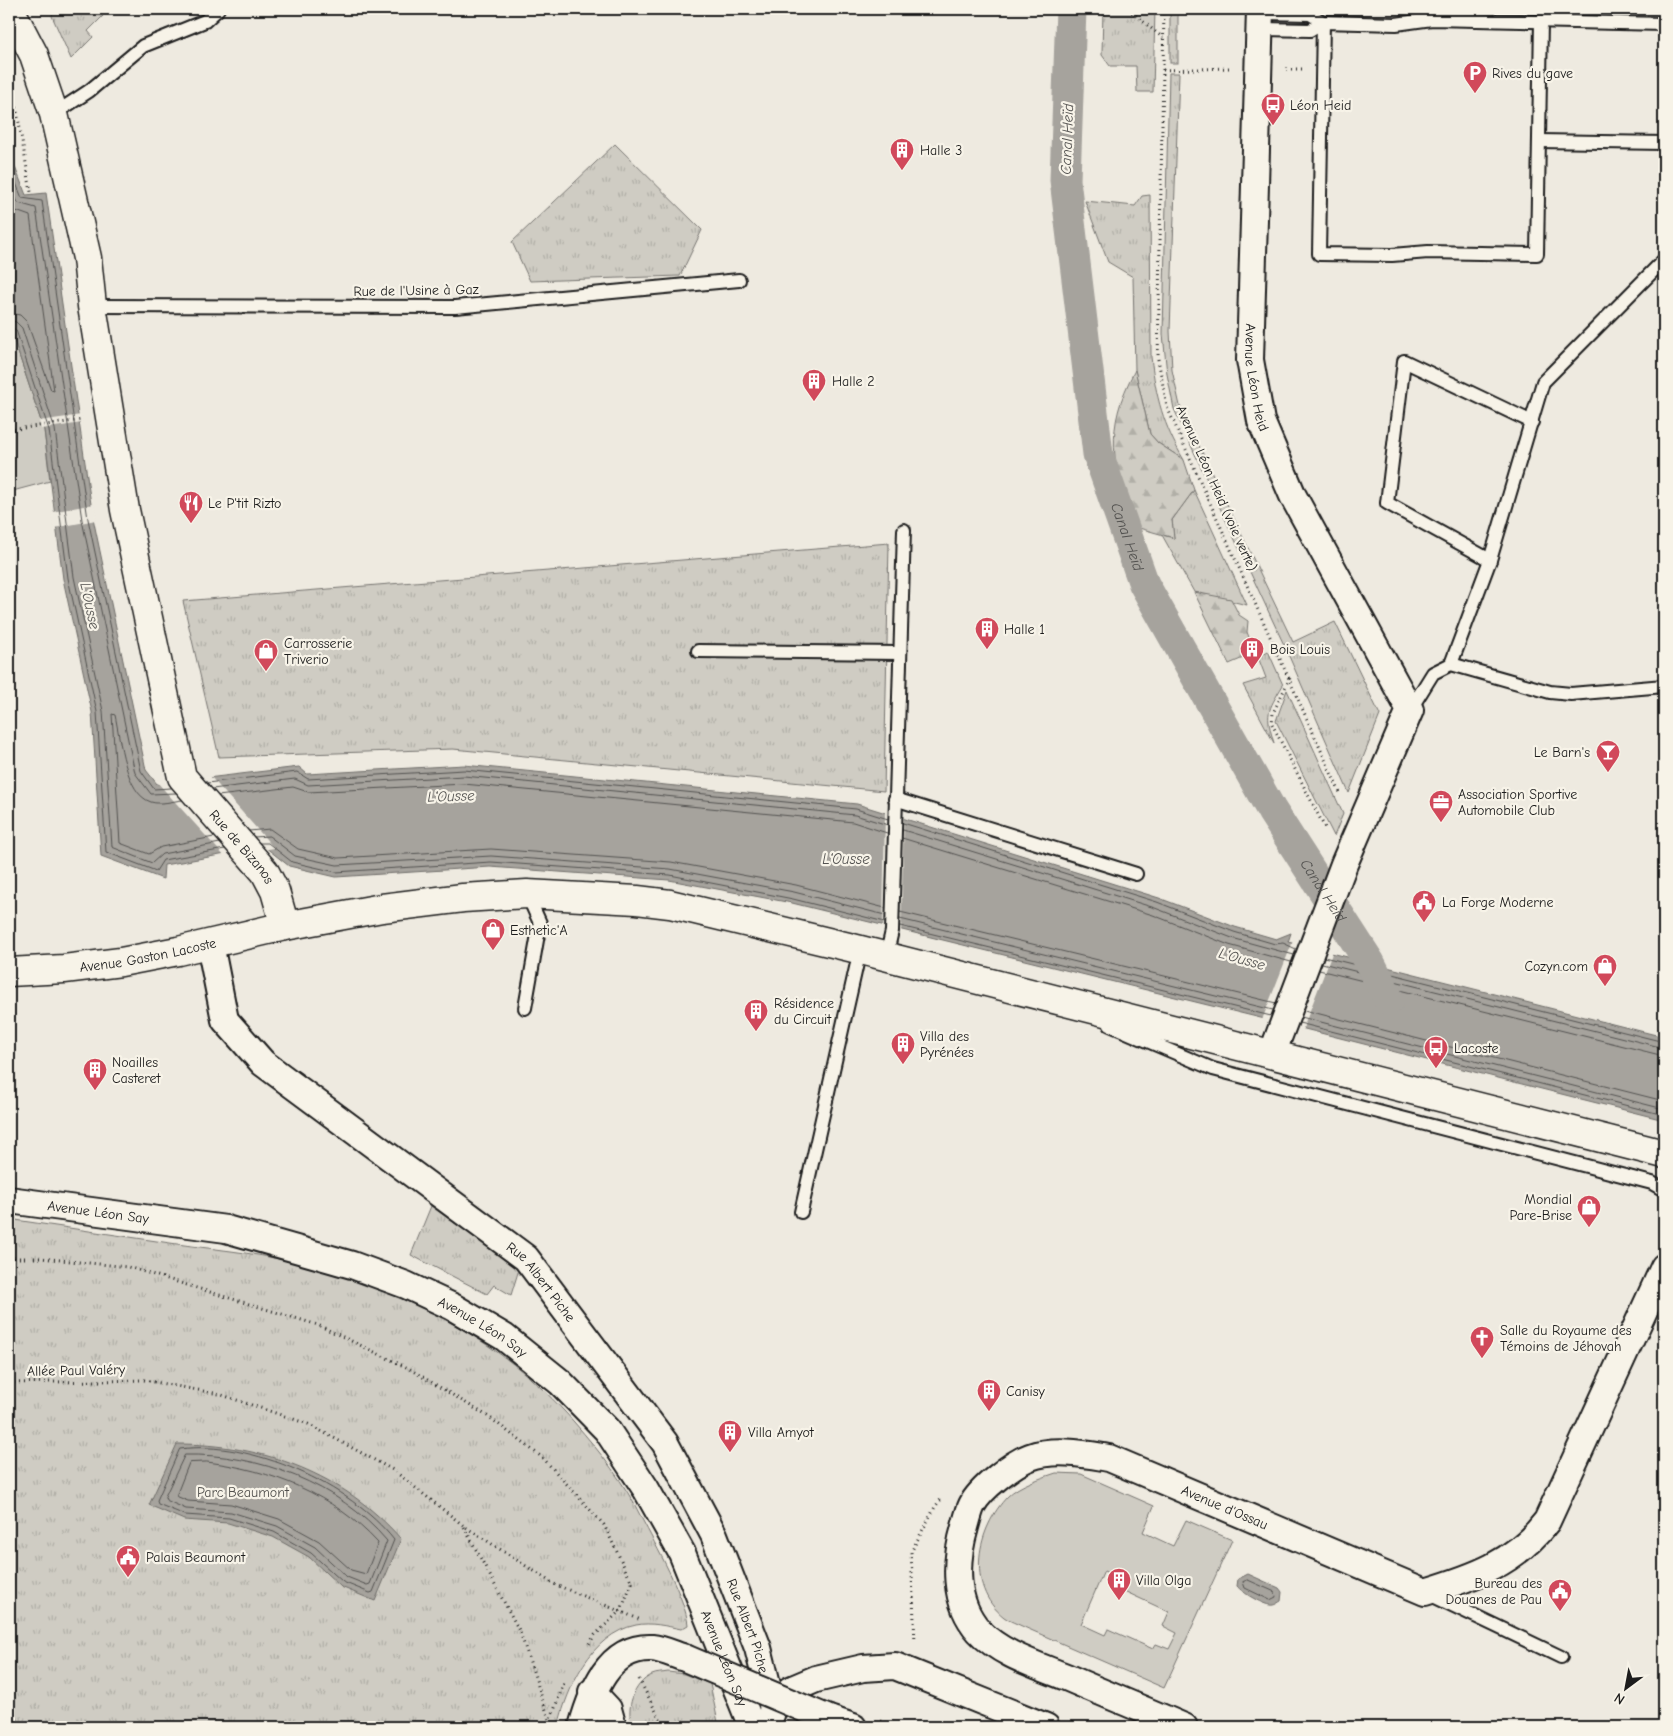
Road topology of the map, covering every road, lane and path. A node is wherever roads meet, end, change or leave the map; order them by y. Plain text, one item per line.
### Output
1 (10, 9) edge
2 (218, 9) edge
3 (1128, 9) edge
4 (1164, 9) edge
5 (1260, 17) edge
6 (1541, 21) junction
7 (1323, 22) junction
8 (1664, 24) edge
9 (1163, 38) junction
10 (1231, 68) dead end
11 (1163, 70) junction
12 (9, 94) edge
13 (54, 114) junction
14 (1539, 141) junction
15 (1664, 143) edge
16 (31, 192) dead end
17 (1664, 260) edge
18 (739, 280) dead end
19 (92, 306) junction
20 (84, 420) dead end
21 (1532, 422) junction
22 (9, 430) edge
23 (904, 530) dead end
24 (1490, 560) junction
25 (698, 651) dead end
26 (900, 653) junction
27 (1451, 664) junction
28 (1290, 678) junction
29 (1664, 686) edge
30 (1410, 710) junction
31 (1343, 798) dead end
32 (895, 804) junction
33 (1343, 867) junction
34 (1136, 874) dead end
35 (527, 894) junction
36 (284, 926) junction
37 (210, 944) junction
38 (879, 946) junction
39 (9, 972) edge
40 (1041, 996) junction
41 (525, 1008) dead end
42 (1272, 1054) junction
43 (1664, 1154) edge
44 (1664, 1190) edge
45 (9, 1200) edge
46 (800, 1212) dead end
47 (9, 1258) edge
48 (1664, 1267) edge
49 (9, 1383) edge
50 (945, 1494) dead end
51 (464, 1526) junction
52 (1425, 1592) junction
53 (910, 1646) dead end
54 (634, 1649) junction
55 (1561, 1657) dead end
56 (592, 1692) junction
57 (770, 1718) edge
58 (550, 1719) dead end
59 (841, 1723) edge
60 (582, 1727) edge
61 (613, 1727) edge
62 (664, 1727) edge
63 (752, 1727) edge
64 (1046, 1727) edge
65 (1184, 1727) edge

1 - 13 main road
2 - 13 lane
3 - 9 path
4 - 9 path, Avenue Léon Heid (voie verte)
5 - 7 lane
5 - 30 street, Avenue Léon Heid
6 - 7 lane
6 - 8 lane
6 - 14 lane
7 - 14 lane
9 - 11 path, Avenue Léon Heid (voie verte)
10 - 11 path
11 - 28 path, Avenue Léon Heid (voie verte)
12 - 16 path
13 - 19 main road
14 - 15 lane
17 - 21 lane
18 - 19 lane, Rue de l'Usine à Gaz
19 - 36 main road, Rue de Bizanos
20 - 22 path
21 - 24 lane
21 - 24 lane
23 - 26 lane
24 - 27 lane
25 - 26 lane
26 - 32 lane
27 - 29 lane
27 - 30 lane
28 - 31 path, Avenue Léon Heid (voie verte)
28 - 33 path
30 - 33 street
32 - 34 lane
32 - 38 lane
33 - 42 street
35 - 36 main road, Avenue Gaston Lacoste
35 - 38 main road, Avenue Gaston Lacoste
35 - 41 lane
36 - 37 main road, Avenue Gaston Lacoste
37 - 39 main road, Avenue Gaston Lacoste
37 - 57 street, Rue Albert Piche
38 - 40 main road, Avenue Gaston Lacoste
38 - 46 lane
40 - 42 main road, Avenue Gaston Lacoste
40 - 44 lane
42 - 43 main road, Avenue Gaston Lacoste
45 - 63 street, Avenue Léon Say
47 - 51 path, Allée Paul Valéry
48 - 52 street
49 - 51 path, Allée Paul Valéry
50 - 53 path
51 - 58 path
52 - 55 lane
52 - 65 street, Avenue d'Ossau
54 - 56 street
54 - 59 street, bridge
54 - 62 path
56 - 60 street
56 - 61 street
57 - 64 street

